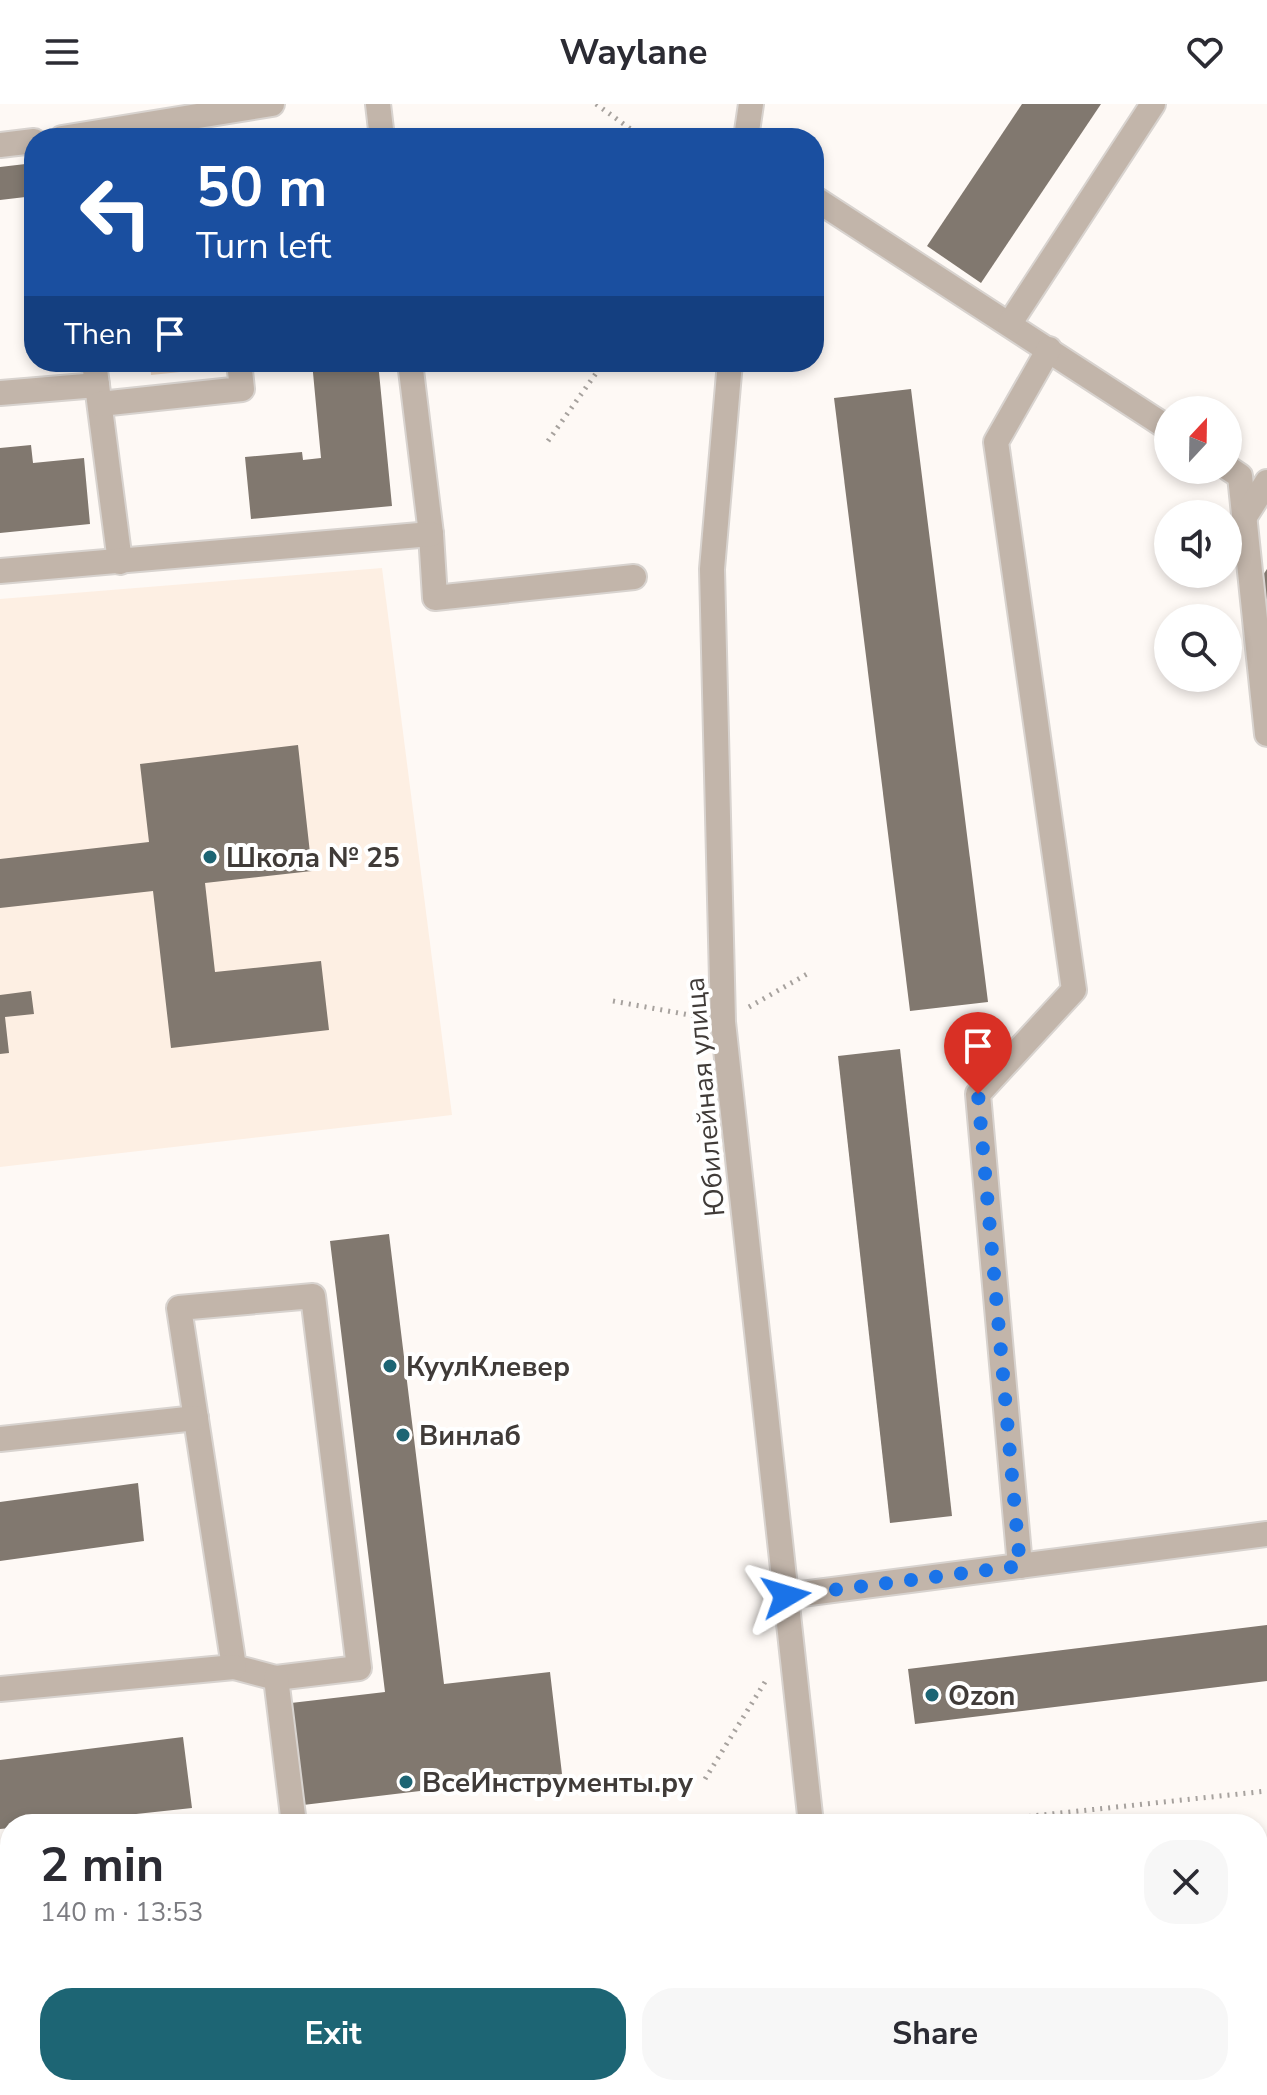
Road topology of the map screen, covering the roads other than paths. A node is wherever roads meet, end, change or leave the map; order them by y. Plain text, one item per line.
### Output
1 (272, 104) edge
2 (378, 104) edge
3 (751, 104) edge
4 (1153, 104) edge
5 (127, 128) edge
6 (381, 128) edge
7 (747, 128) edge
8 (24, 142) edge
9 (0, 145) edge
10 (824, 204) edge
11 (1010, 323) junction
12 (1049, 349) junction
13 (240, 372) edge
14 (411, 372) edge
15 (729, 372) edge
16 (97, 384) edge
17 (0, 393) edge
18 (1154, 419) edge
19 (1267, 482) edge
20 (1241, 484) edge
21 (1244, 518) junction
22 (431, 534) junction
23 (120, 562) junction
24 (0, 571) edge
25 (634, 577) dead end
26 (1267, 734) edge
27 (196, 1418) junction
28 (0, 1439) edge
29 (1267, 1534) edge
30 (1020, 1566) junction
31 (786, 1596) junction
32 (234, 1667) junction
33 (276, 1678) junction
34 (0, 1689) edge
35 (293, 1814) edge
36 (810, 1814) edge

1 - 5 street
2 - 6 street
3 - 7 street
4 - 11 street
8 - 9 street
10 - 11 street
11 - 12 street
12 - 18 street
12 - 30 street
13 - 16 street
14 - 22 street
15 - 31 street, Юбилейная улица
16 - 17 street
16 - 23 street
19 - 21 street
20 - 21 street
21 - 26 street
22 - 23 street
22 - 25 street
23 - 24 street
27 - 28 street
27 - 32 street
27 - 33 street
29 - 30 street
30 - 31 street
31 - 36 street, Юбилейная улица
32 - 33 street
32 - 34 street
33 - 35 street

